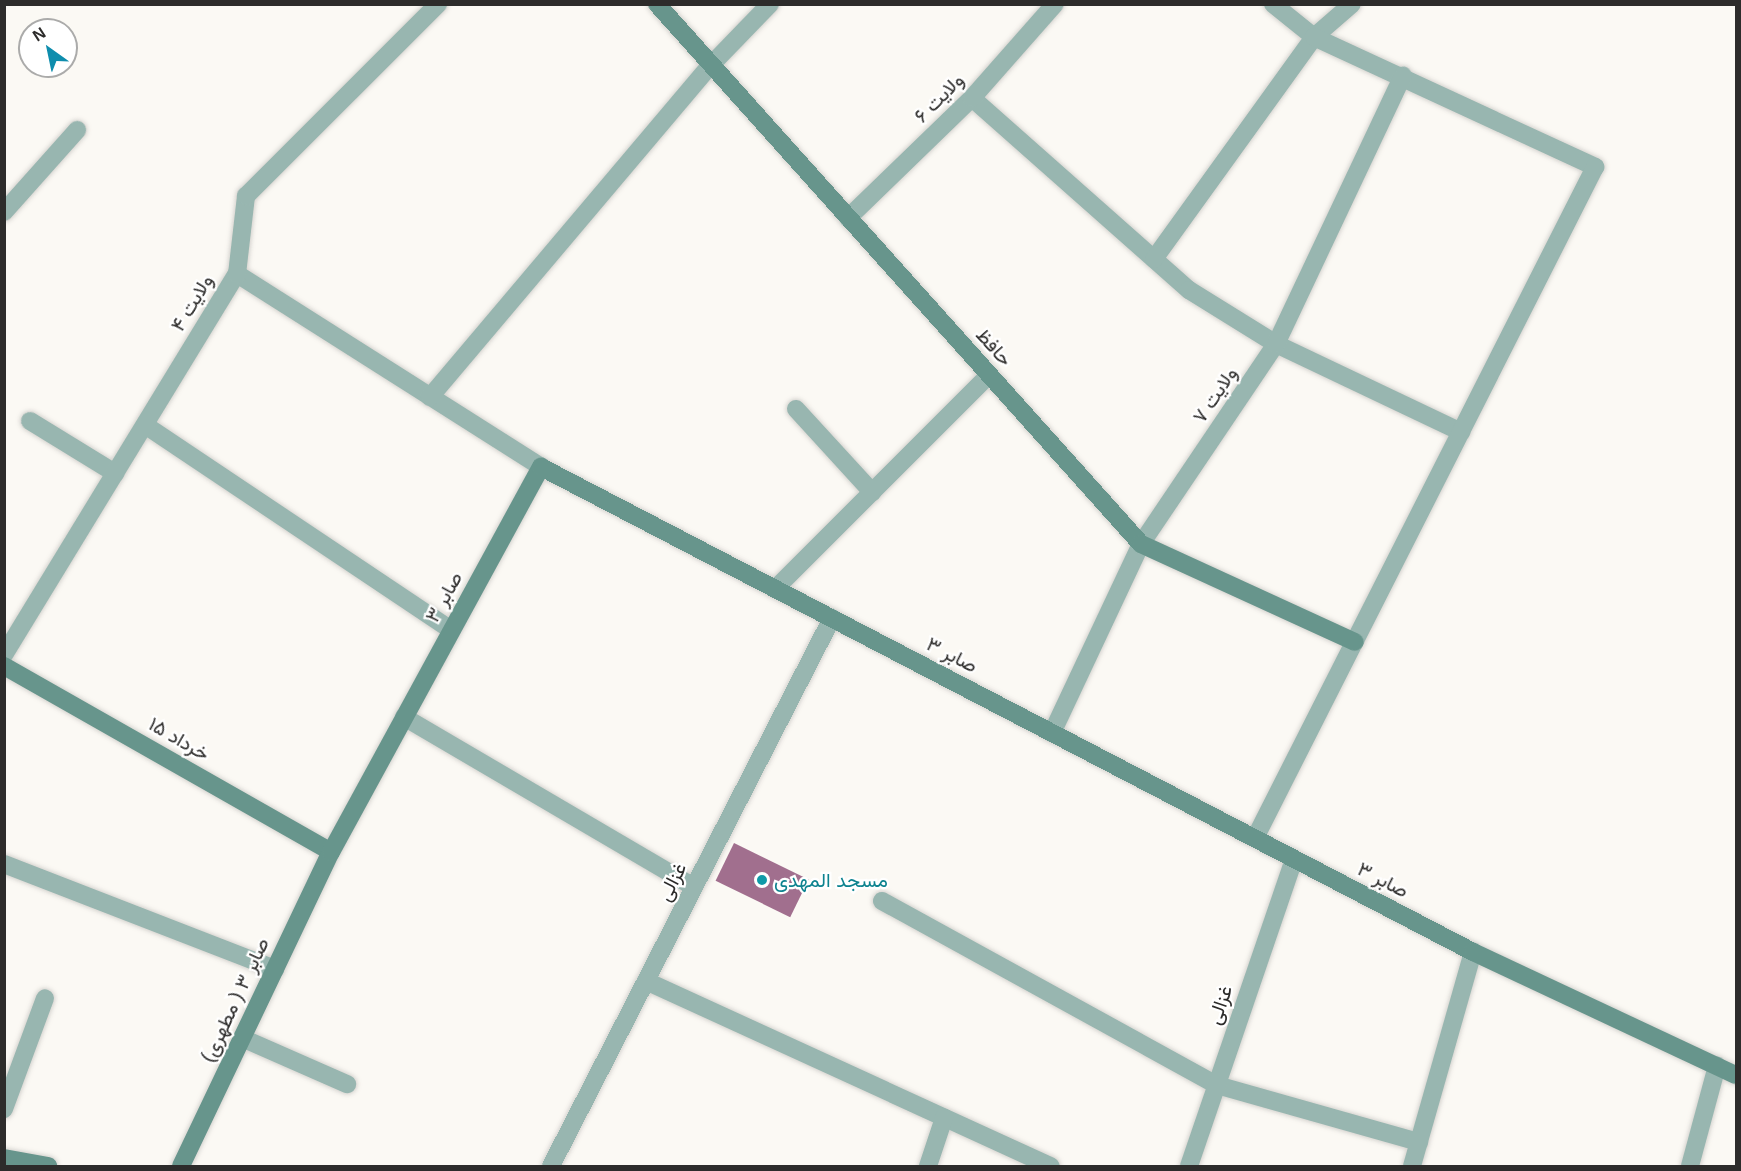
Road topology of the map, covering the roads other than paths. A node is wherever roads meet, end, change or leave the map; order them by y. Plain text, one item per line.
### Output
1 (438, 4) edge
2 (657, 4) edge
3 (770, 4) edge
4 (1055, 4) edge
5 (1273, 4) edge
6 (1352, 4) edge
7 (1314, 37) junction
8 (711, 65) junction
9 (1403, 75) junction
10 (972, 98) junction
11 (78, 130) dead end
12 (4, 212) edge
13 (848, 218) junction
14 (1154, 259) junction
15 (237, 274) junction
16 (1276, 344) junction
17 (989, 375) junction
18 (430, 397) junction
19 (796, 409) dead end
20 (30, 421) dead end
21 (144, 425) junction
22 (1461, 432) junction
23 (541, 467) junction
24 (115, 473) junction
25 (872, 492) junction
26 (1141, 544) junction
27 (775, 589) junction
28 (832, 618) junction
29 (452, 630) junction
30 (1354, 642) junction
31 (4, 655) edge
32 (4, 666) edge
33 (404, 717) junction
34 (1052, 733) junction
35 (1255, 838) junction
36 (330, 852) junction
37 (1294, 859) junction
38 (4, 864) edge
39 (694, 887) junction
40 (882, 901) dead end
41 (1473, 952) junction
42 (275, 969) junction
43 (646, 981) junction
44 (45, 999) dead end
45 (242, 1038) junction
46 (1717, 1066) junction
47 (1737, 1075) edge
48 (347, 1084) dead end
49 (1217, 1085) junction
50 (4, 1109) edge
51 (944, 1118) junction
52 (1419, 1142) junction
53 (4, 1158) edge
54 (48, 1167) edge
55 (181, 1167) edge
56 (551, 1167) edge
57 (928, 1167) edge
58 (1051, 1167) edge
59 (1189, 1167) edge
60 (1412, 1167) edge
61 (1690, 1167) edge

1 - 15 street, ولایت ۴
2 - 8 street, حافظ
3 - 8 street
4 - 10 street, ولایت ۶
5 - 7 street
6 - 7 street
7 - 9 street
7 - 14 street
8 - 13 street, حافظ
8 - 18 street
9 - 16 street, ولایت ۷
9 - 22 street
10 - 13 street, ولایت ۶
10 - 14 street
11 - 12 street
13 - 17 street, حافظ
14 - 16 street
15 - 18 street
15 - 21 street, ولایت ۴
16 - 22 street
16 - 26 street, ولایت ۷
17 - 25 street
17 - 26 street, حافظ
18 - 23 street
19 - 25 street
20 - 24 street
21 - 24 street, ولایت ۴
21 - 29 street
22 - 30 street
23 - 27 street, صابر ۳
23 - 29 street, صابر ۳
24 - 31 street, ولایت ۴
25 - 27 street
26 - 30 street, حافظ
26 - 34 street, ولایت ۷
27 - 28 street, صابر ۳
28 - 34 street, صابر ۳
28 - 39 street, غزالی
29 - 33 street, صابر ۳
30 - 35 street
32 - 36 street, ۱۵ خرداد
33 - 36 street, صابر ۳
33 - 39 street
34 - 35 street, صابر ۳
35 - 37 street, صابر ۳
36 - 42 street, صابر ۳ ( مطهری)
37 - 41 street, صابر ۳
37 - 49 street, غزالی
38 - 42 street
39 - 43 street, غزالی
40 - 49 street
41 - 46 street, صابر ۳
41 - 52 street
42 - 45 street, صابر ۳ ( مطهری)
43 - 51 street
43 - 56 street, غزالی
44 - 50 street
45 - 48 street
45 - 55 street, صابر ۳ ( مطهری)
46 - 47 street, صابر ۳
46 - 61 street
49 - 52 street
49 - 59 street, غزالی
51 - 57 street
51 - 58 street
52 - 60 street
53 - 54 street

